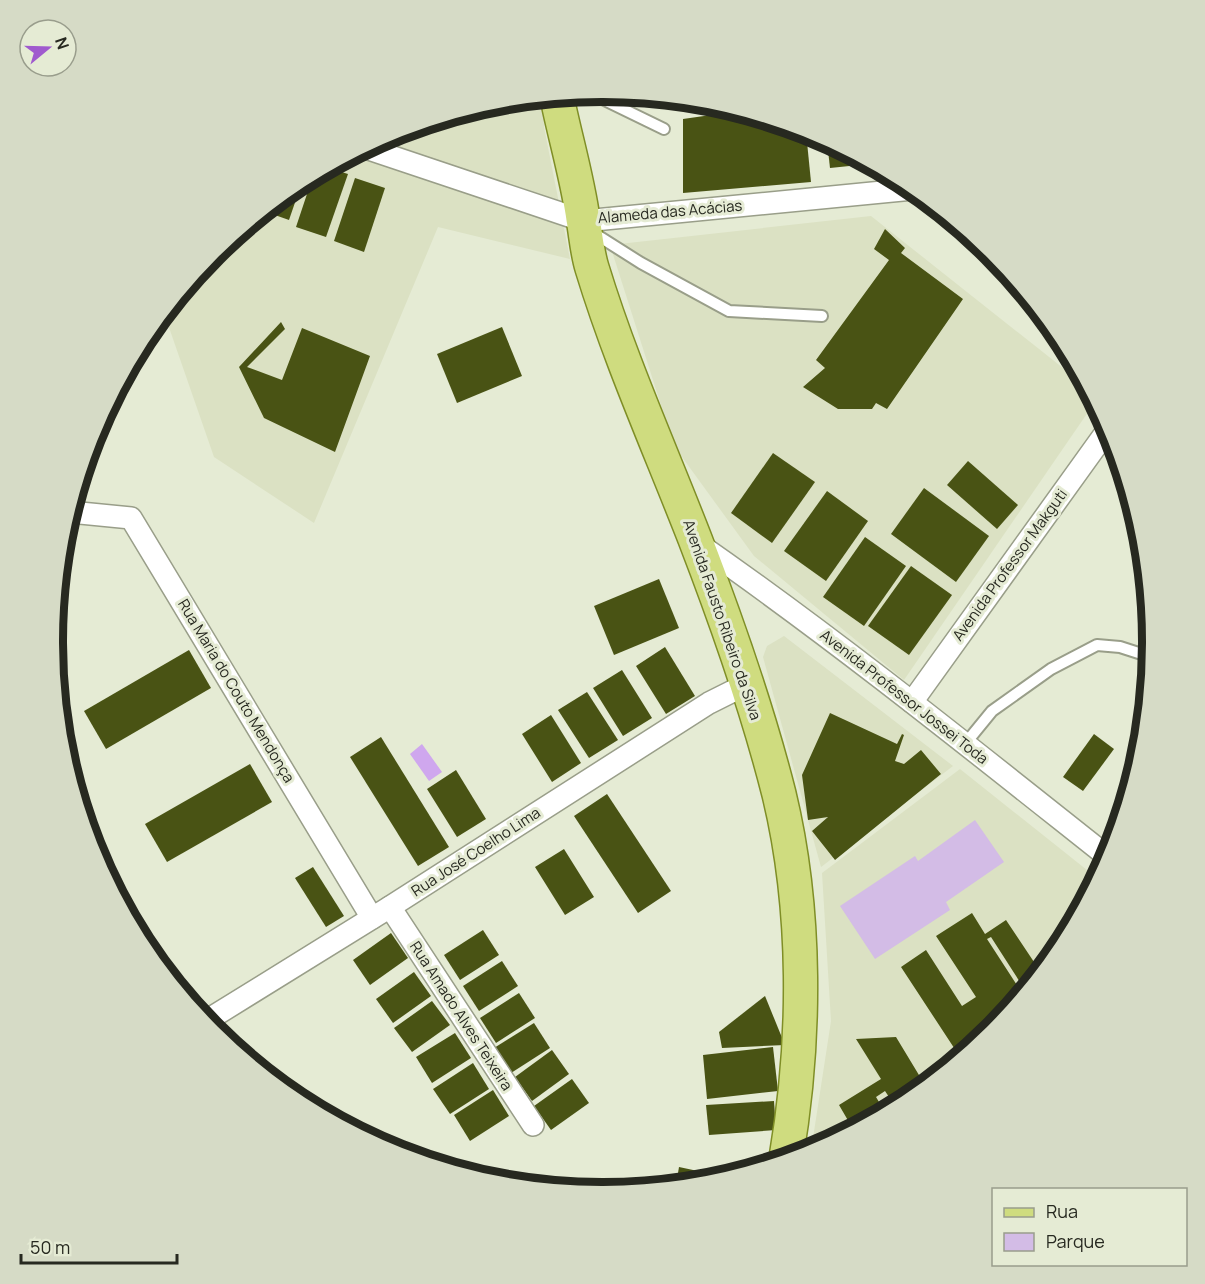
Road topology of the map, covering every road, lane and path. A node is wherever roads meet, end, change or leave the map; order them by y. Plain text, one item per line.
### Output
1 (609, 102) edge
2 (559, 105) edge
3 (664, 129) dead end
4 (378, 152) edge
5 (898, 191) edge
6 (584, 224) junction
7 (822, 316) dead end
8 (1102, 438) edge
9 (79, 513) edge
10 (696, 542) junction
11 (1142, 654) edge
12 (747, 684) junction
13 (912, 702) junction
14 (965, 744) junction
15 (1100, 851) edge
16 (390, 907) junction
17 (372, 918) junction
18 (214, 1016) edge
19 (533, 1125) dead end
20 (787, 1148) edge

1 - 3 lane
2 - 6 main road, Avenida Fausto Ribeiro da Silva
4 - 6 street, Alameda das Acácias
5 - 6 street, Alameda das Acácias
6 - 7 lane
6 - 10 main road, Avenida Fausto Ribeiro da Silva
8 - 13 street, Avenida Professor Makguti
9 - 17 street, Rua Maria do Couto Mendonça
10 - 12 main road, Avenida Fausto Ribeiro da Silva
10 - 13 street, Avenida Professor Jossei Toda
11 - 14 lane
12 - 16 street, Rua José Coelho Lima
12 - 20 main road, Avenida Fausto Ribeiro da Silva
13 - 14 street, Avenida Professor Jossei Toda
14 - 15 street, Avenida Professor Jossei Toda
16 - 17 street, Rua José Coelho Lima
16 - 19 street, Rua Amado Alves Teixeira
17 - 18 street, Rua José Coelho Lima

